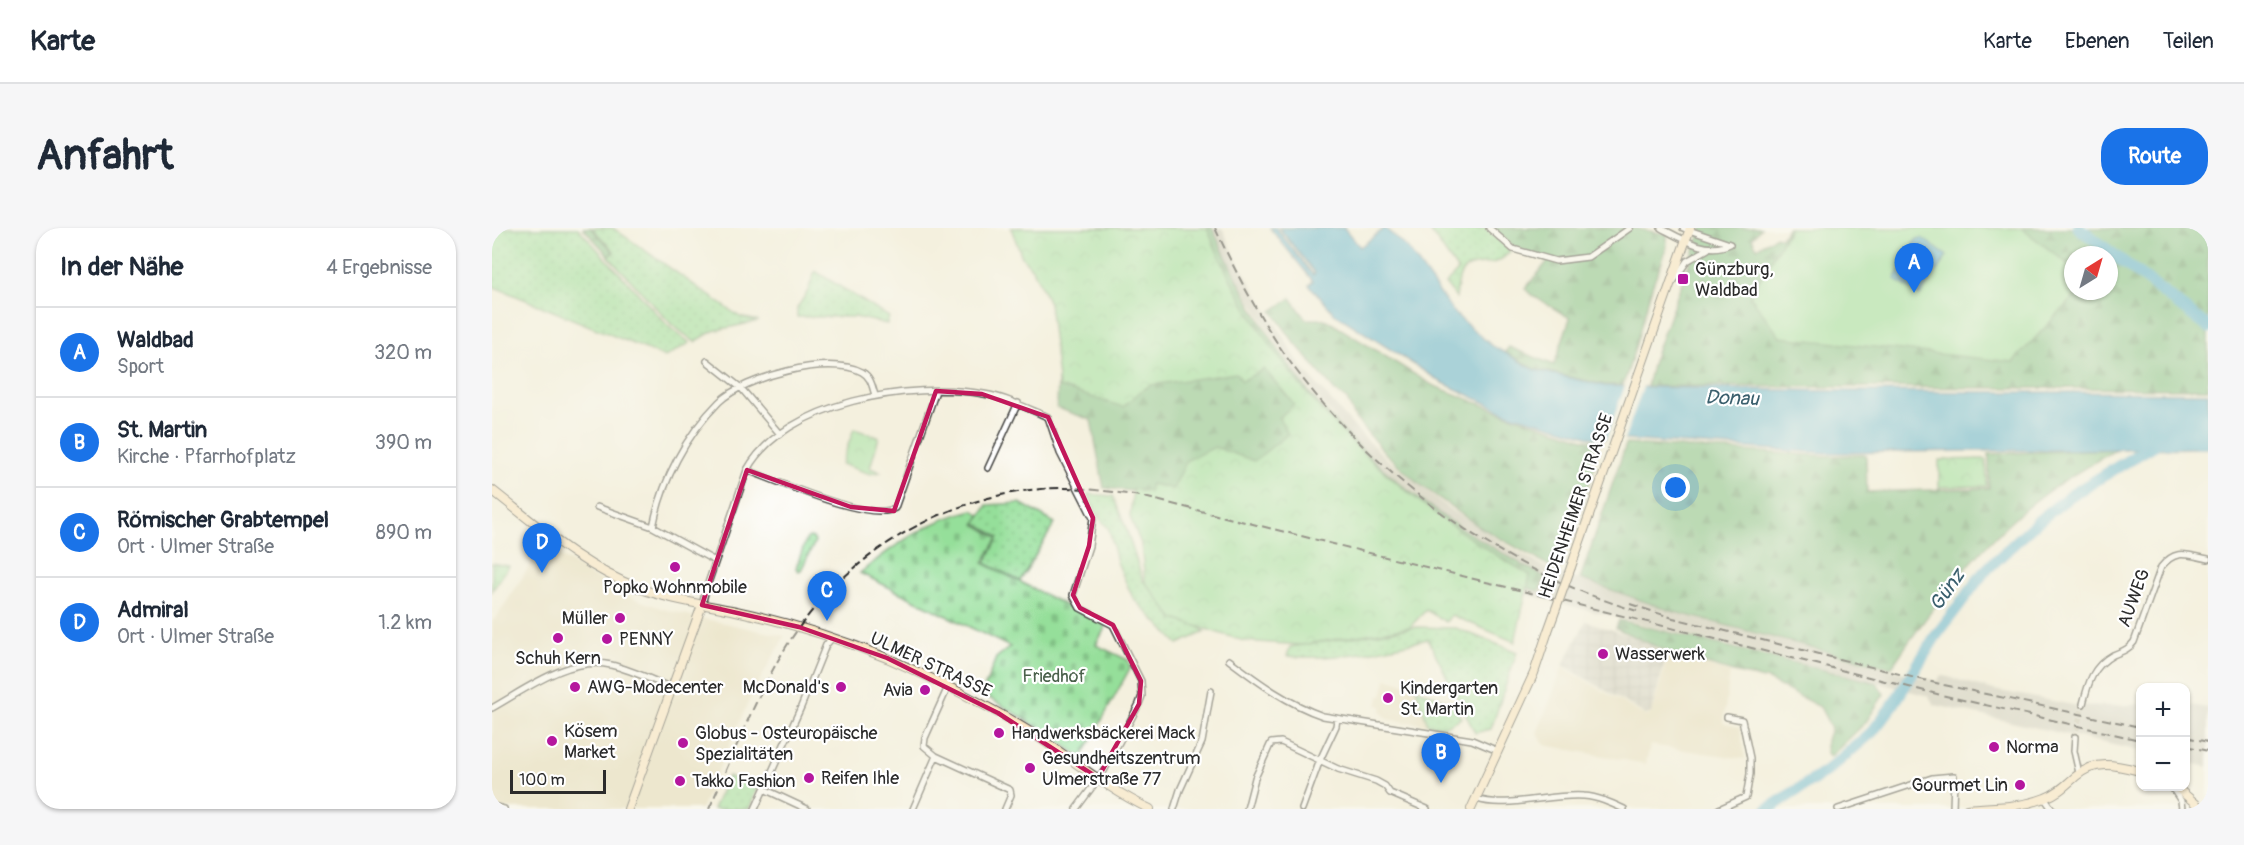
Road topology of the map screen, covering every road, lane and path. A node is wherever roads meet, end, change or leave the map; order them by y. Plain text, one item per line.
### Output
1 (1489, 228) edge
2 (1630, 228) edge
3 (1661, 228) edge
4 (1687, 229) edge
5 (1686, 239) junction
6 (1708, 249) junction
7 (1669, 288) junction
8 (707, 361) dead end
9 (741, 388) junction
10 (936, 391) junction
11 (875, 395) junction
12 (1018, 403) junction
13 (779, 432) junction
14 (988, 468) dead end
15 (747, 470) junction
16 (492, 490) edge
17 (597, 507) dead end
18 (653, 527) junction
19 (2208, 559) edge
20 (715, 561) junction
21 (702, 605) junction
22 (832, 638) junction
23 (1229, 660) dead end
24 (948, 687) junction
25 (672, 688) junction
26 (1211, 691) dead end
27 (2083, 704) tunnel mouth
28 (492, 708) edge
29 (1726, 717) dead end
30 (1336, 719) junction
31 (2075, 736) tunnel mouth
32 (1498, 751) junction
33 (936, 756) junction
34 (1320, 760) junction
35 (2136, 770) edge
36 (2079, 773) junction
37 (1098, 778) junction
38 (764, 789) junction
39 (2176, 791) edge
40 (2179, 791) edge
41 (1477, 799) junction
42 (2045, 799) junction
43 (492, 806) edge
44 (2198, 808) edge
45 (504, 809) edge
46 (628, 809) edge
47 (755, 809) edge
48 (807, 809) edge
49 (913, 809) edge
50 (1005, 809) edge
51 (1076, 809) edge
52 (1150, 809) edge
53 (1174, 809) edge
54 (1247, 809) edge
55 (1302, 809) edge
56 (1426, 809) edge
57 (1471, 809) edge
58 (1624, 809) edge
59 (1719, 809) edge
60 (1838, 809) edge
61 (1953, 809) edge
62 (1968, 809) edge
63 (2052, 809) edge
64 (2182, 809) edge

1 - 2 street
3 - 5 street
4 - 5 main road, HEIDENHEIMER STRASSE
4 - 6 street
5 - 6 street
5 - 7 main road, HEIDENHEIMER STRASSE
6 - 7 street
7 - 32 main road, HEIDENHEIMER STRASSE, bridge
8 - 9 street
9 - 11 street
9 - 13 street
9 - 18 street
10 - 11 street
10 - 12 street
10 - 15 street
11 - 13 street
12 - 14 street
12 - 37 street
13 - 15 street
15 - 20 street
16 - 21 main road, ULMER STRASSE
17 - 18 street
18 - 20 street
19 - 27 street, AUWEG
20 - 21 street
21 - 22 main road, ULMER STRASSE
21 - 25 main road
22 - 24 main road, ULMER STRASSE
22 - 38 street
23 - 30 street
24 - 33 street
24 - 37 main road, ULMER STRASSE
25 - 28 street
25 - 46 main road
26 - 53 street
29 - 59 street
30 - 32 street
30 - 34 street
31 - 36 street
32 - 41 main road, HEIDENHEIMER STRASSE
33 - 49 street
33 - 50 street
34 - 54 street
34 - 55 street
34 - 56 street
35 - 36 main road
36 - 42 main road
37 - 51 street
37 - 52 main road, ULMER STRASSE
38 - 47 street
38 - 48 street
39 - 64 street
40 - 44 main road
41 - 57 main road, HEIDENHEIMER STRASSE
41 - 58 street
42 - 62 main road
42 - 63 street
43 - 45 street
60 - 61 street

